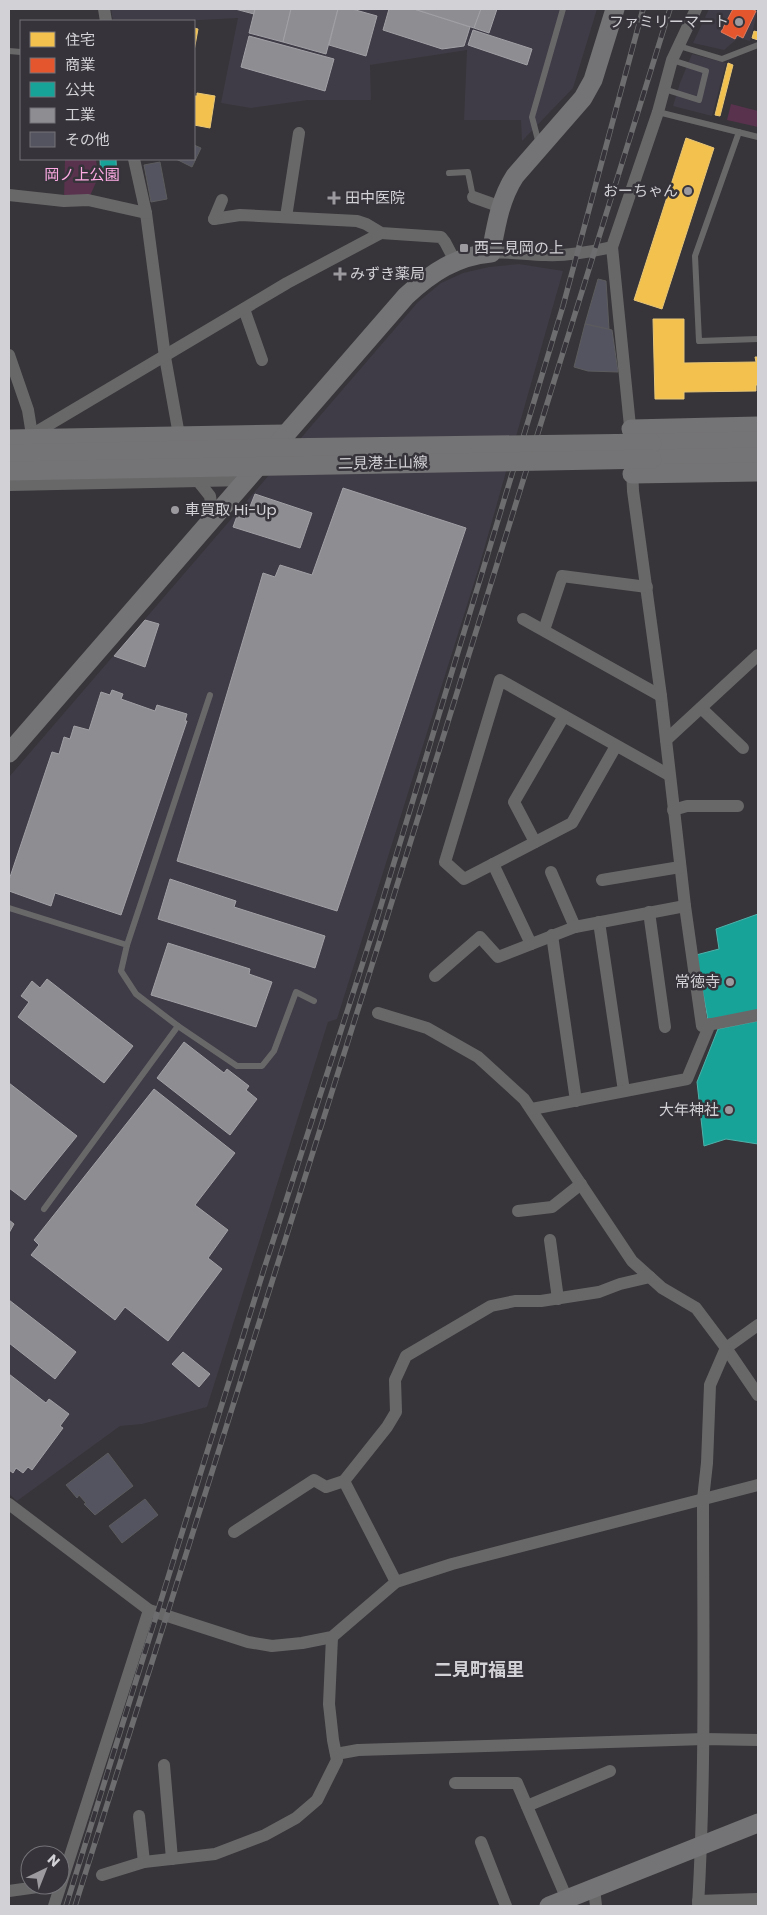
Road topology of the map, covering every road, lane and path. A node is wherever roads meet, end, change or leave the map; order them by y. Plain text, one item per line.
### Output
1 (563, 9) edge
2 (615, 9) edge
3 (696, 9) edge
4 (758, 45) edge
5 (679, 46) junction
6 (672, 60) junction
7 (664, 89) junction
8 (658, 112) junction
9 (739, 132) junction
10 (298, 133) dead end
11 (758, 137) edge
12 (540, 148) junction
13 (134, 160) edge
14 (449, 174) dead end
15 (9, 195) edge
16 (473, 197) joint
17 (222, 200) dead end
18 (501, 208) junction
19 (146, 213) junction
20 (286, 217) junction
21 (381, 233) junction
22 (612, 247) junction
23 (491, 253) junction
24 (455, 261) junction
25 (244, 309) junction
26 (758, 339) edge
27 (9, 355) edge
28 (165, 357) junction
29 (262, 360) dead end
30 (758, 426) edge
31 (631, 429) junction
32 (286, 434) junction
33 (180, 435) junction
34 (19, 440) edge
35 (758, 441) edge
36 (652, 451) junction
37 (9, 454) edge
38 (758, 457) edge
39 (9, 471) edge
40 (758, 472) edge
41 (632, 474) junction
42 (247, 480) junction
43 (198, 481) junction
44 (9, 485) edge
45 (213, 518) junction
46 (647, 587) junction
47 (523, 619) dead end
48 (544, 630) junction
49 (758, 655) edge
50 (210, 695) dead end
51 (661, 696) junction
52 (701, 708) junction
53 (564, 716) junction
54 (666, 740) junction
55 (616, 746) junction
56 (743, 748) dead end
57 (9, 753) edge
58 (669, 775) junction
59 (738, 806) dead end
60 (673, 810) junction
61 (535, 842) junction
62 (493, 864) junction
63 (680, 867) junction
64 (551, 872) dead end
65 (602, 880) dead end
66 (685, 906) junction
67 (9, 908) edge
68 (649, 912) junction
69 (599, 922) junction
70 (575, 926) junction
71 (552, 936) junction
72 (531, 944) junction
73 (127, 945) junction
74 (435, 976) dead end
75 (314, 1001) dead end
76 (378, 1013) dead end
77 (758, 1015) edge
78 (710, 1024) junction
79 (178, 1026) junction
80 (665, 1028) dead end
81 (624, 1091) junction
82 (576, 1101) junction
83 (532, 1109) junction
84 (582, 1184) junction
85 (44, 1209) dead end
86 (518, 1211) dead end
87 (550, 1240) dead end
88 (650, 1277) junction
89 (558, 1298) junction
90 (758, 1325) edge
91 (726, 1348) junction
92 (758, 1395) edge
93 (344, 1481) junction
94 (758, 1485) edge
95 (703, 1499) junction
96 (9, 1504) edge
97 (234, 1532) dead end
98 (396, 1582) junction
99 (149, 1610) junction
100 (332, 1638) junction
101 (704, 1739) junction
102 (758, 1740) edge
103 (336, 1754) junction
104 (164, 1765) dead end
105 (610, 1770) dead end
106 (455, 1783) dead end
107 (527, 1806) junction
108 (139, 1816) dead end
109 (758, 1823) edge
110 (481, 1842) dead end
111 (701, 1846) junction
112 (70, 1853) edge
113 (172, 1860) junction
114 (144, 1862) junction
115 (102, 1875) dead end
116 (595, 1897) edge
117 (567, 1899) junction
118 (758, 1899) edge
119 (698, 1904) edge
120 (506, 1906) edge
121 (549, 1906) edge

1 - 12 lane
2 - 12 main road
3 - 5 street
4 - 5 lane
5 - 6 street
6 - 7 street
6 - 7 lane
7 - 8 street
8 - 9 lane
8 - 22 street
9 - 11 lane
9 - 26 lane
10 - 20 street
12 - 18 main road
13 - 19 street
14 - 16 lane
15 - 19 street
16 - 18 street
17 - 20 street
18 - 23 main road
19 - 28 street
20 - 21 street
21 - 24 street
21 - 25 street
22 - 23 street
22 - 31 street
23 - 24 main road
24 - 32 main road
25 - 28 street
25 - 29 street
27 - 34 street
28 - 33 street
28 - 34 street
30 - 31 main road
31 - 41 street
32 - 33 main road
32 - 42 main road
33 - 34 main road
33 - 43 street
35 - 36 main road, 二見港土山線
36 - 37 main road, 二見港土山線, bridge
36 - 38 main road, 二見港土山線
36 - 39 main road, 二見港土山線, bridge
40 - 41 main road
41 - 46 street
42 - 43 street
42 - 45 main road
43 - 44 street
43 - 45 street
45 - 57 main road
46 - 48 street
46 - 51 street
47 - 48 street
48 - 51 street
49 - 52 street
50 - 73 lane
51 - 54 street
52 - 54 street
52 - 56 street
53 - 55 street
53 - 61 street
53 - 62 street
54 - 58 street
55 - 58 street
55 - 61 street
58 - 60 street
59 - 60 street
60 - 63 street
61 - 62 street
62 - 72 street
63 - 65 street
63 - 66 street
64 - 70 street
66 - 68 street
66 - 78 street
67 - 73 lane
68 - 69 street
68 - 80 street
69 - 70 street
69 - 81 street
70 - 71 street
71 - 72 street
71 - 82 street
72 - 74 street
73 - 79 lane
75 - 79 lane
76 - 83 street
77 - 78 street
78 - 81 street
79 - 85 lane
81 - 82 street
82 - 83 street
83 - 84 street
84 - 86 street
84 - 88 street
87 - 89 street
88 - 89 street
88 - 91 street
89 - 93 street
90 - 91 street
91 - 92 street
91 - 95 street
93 - 97 street
93 - 98 street
94 - 95 street
95 - 98 street
95 - 101 street
96 - 99 street
98 - 100 street
99 - 100 street
99 - 112 street
100 - 103 street
101 - 102 street
101 - 103 street
101 - 111 street
103 - 113 street
104 - 113 street
105 - 107 street
106 - 107 street
107 - 117 street
108 - 114 street
109 - 111 main road
110 - 120 street
111 - 116 main road
111 - 119 street
113 - 114 street
114 - 115 street
116 - 117 main road
117 - 121 main road
118 - 119 street

